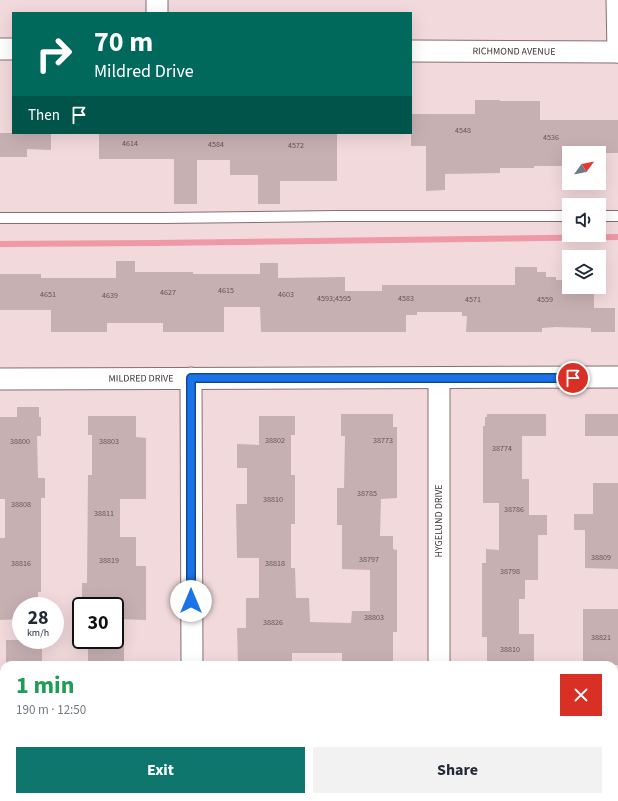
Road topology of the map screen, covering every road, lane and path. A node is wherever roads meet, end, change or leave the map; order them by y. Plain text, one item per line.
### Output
1 (157, 0) edge
2 (617, 0) edge
3 (157, 12) edge
4 (12, 49) edge
5 (0, 50) edge
6 (412, 51) edge
7 (618, 52) edge
8 (562, 216) edge
9 (606, 216) edge
10 (618, 216) edge
11 (0, 218) edge
12 (191, 378) junction
13 (439, 378) junction
14 (618, 378) edge
15 (0, 379) edge
16 (192, 661) edge
17 (439, 661) edge

1 - 3 street
2 - 7 street
4 - 5 street
6 - 7 street, RICHMOND AVENUE
8 - 11 lane
9 - 10 lane
12 - 13 street, MILDRED DRIVE
12 - 15 street, MILDRED DRIVE
12 - 16 street
13 - 14 street, MILDRED DRIVE
13 - 17 street, HYGELUND DRIVE

